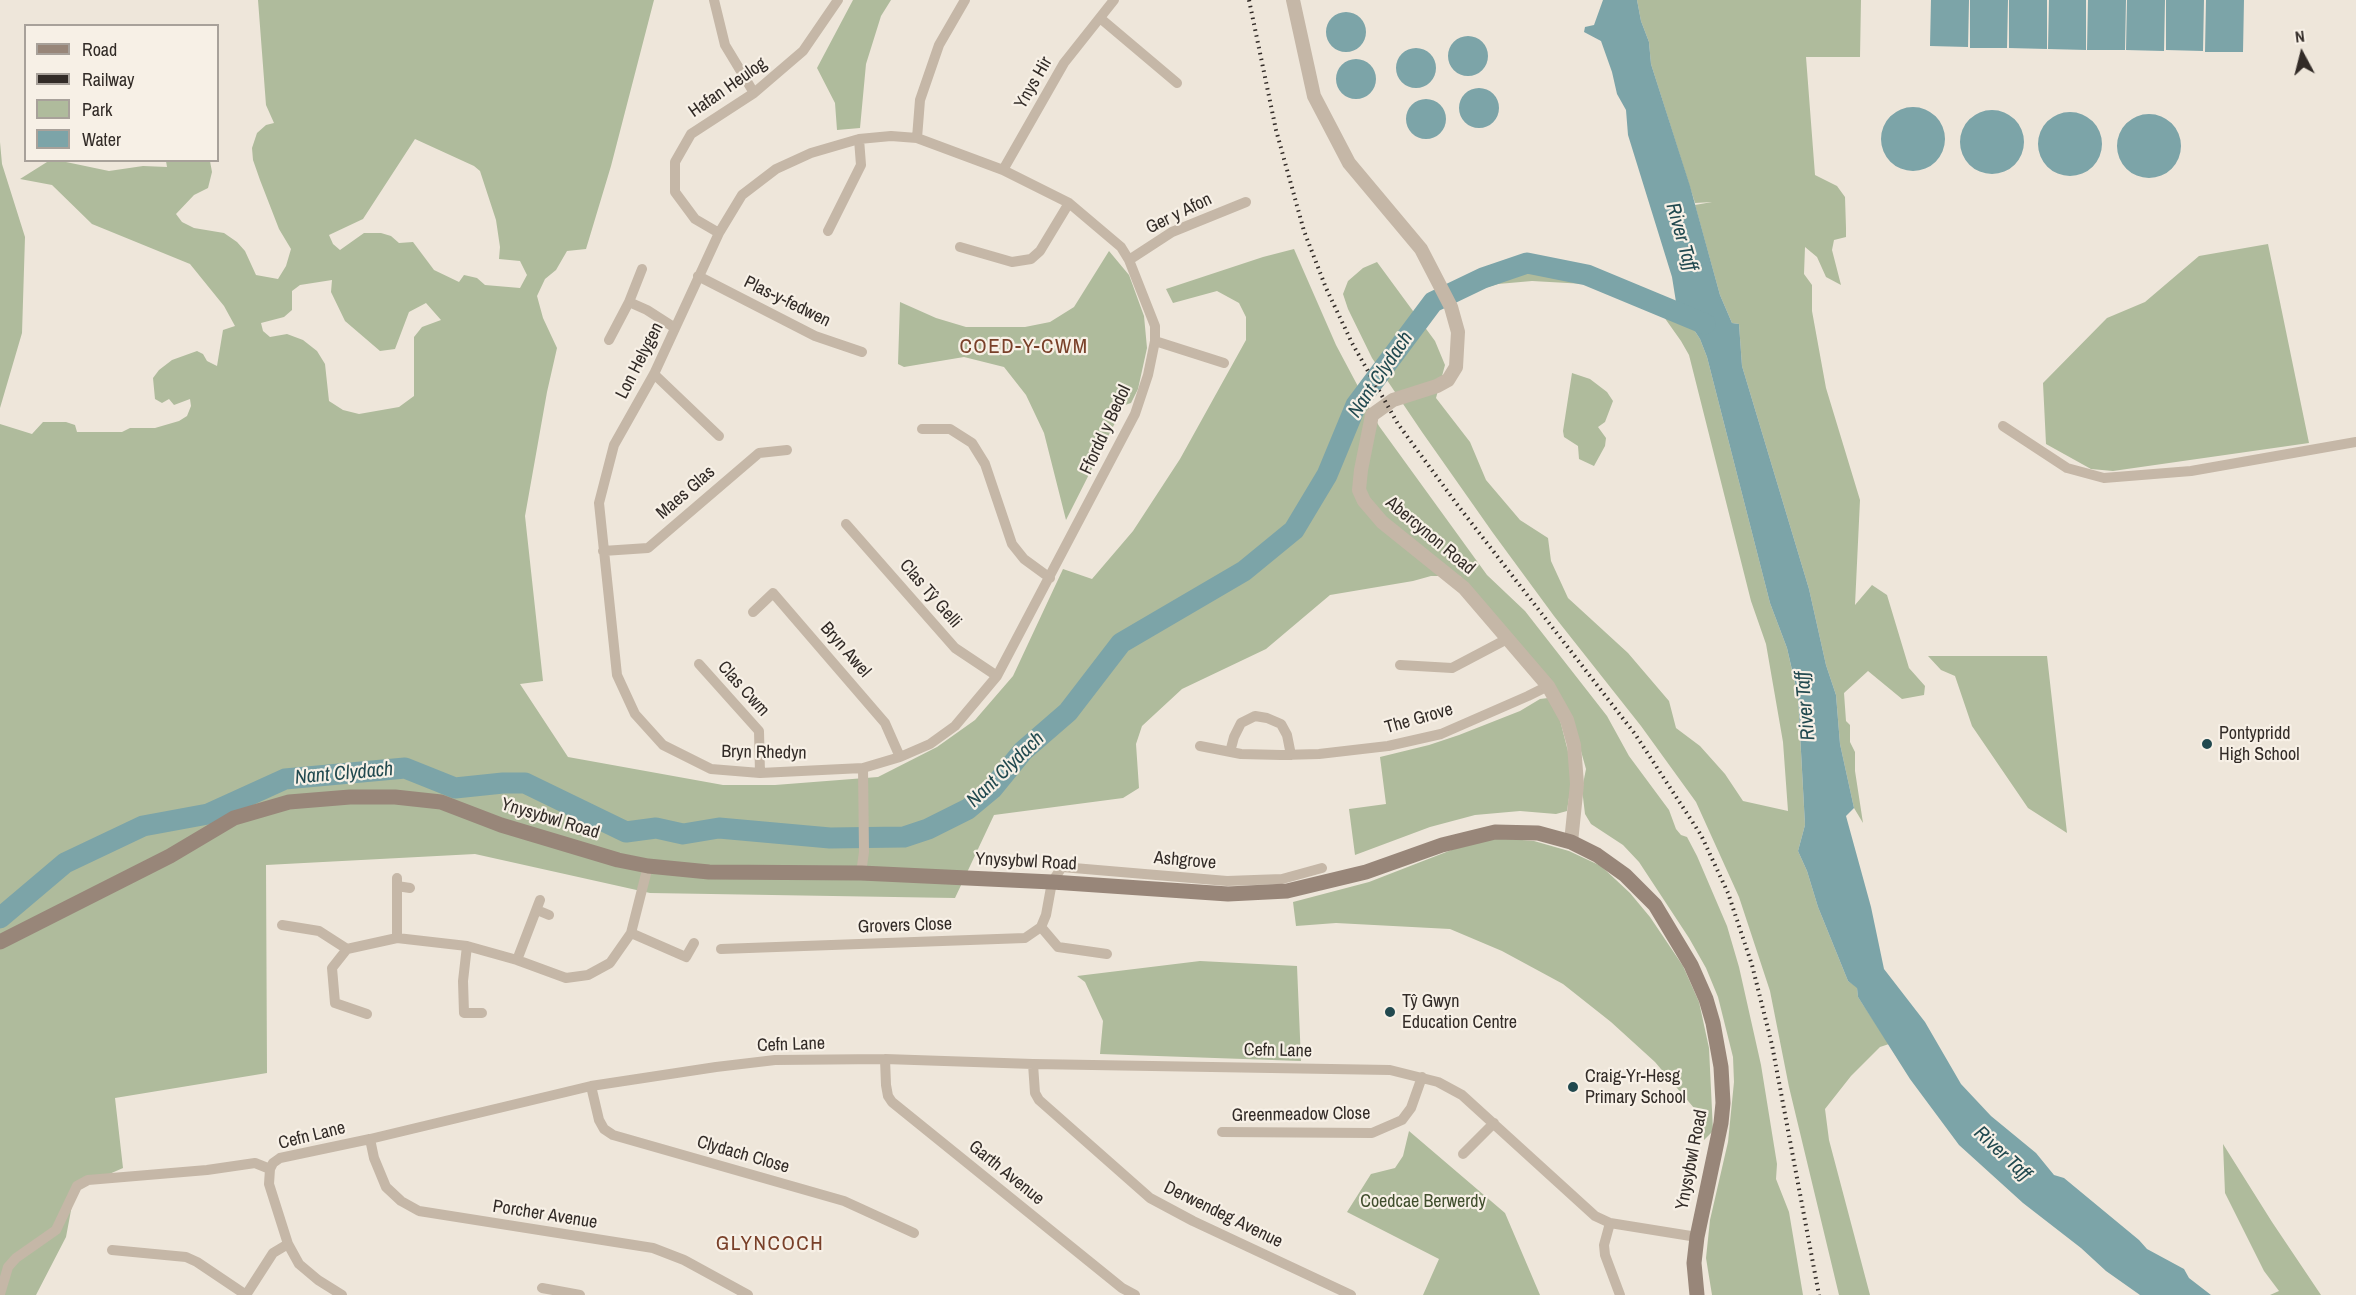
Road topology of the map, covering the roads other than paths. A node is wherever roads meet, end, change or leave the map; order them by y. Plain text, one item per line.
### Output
1 (714, 0) edge
2 (838, 0) edge
3 (965, 0) edge
4 (1114, 0) edge
5 (1293, 0) edge
6 (1100, 18) junction
7 (1177, 83) dead end
8 (753, 93) junction
9 (917, 138) junction
10 (859, 139) junction
11 (1003, 170) junction
12 (742, 195) joint
13 (1246, 202) dead end
14 (1069, 203) junction
15 (828, 231) dead end
16 (719, 233) junction
17 (960, 247) dead end
18 (1129, 260) junction
19 (642, 269) dead end
20 (698, 276) junction
21 (629, 302) junction
22 (675, 328) junction
23 (609, 340) dead end
24 (1155, 341) junction
25 (862, 352) dead end
26 (1224, 363) dead end
27 (654, 374) junction
28 (2004, 426) dead end
29 (922, 429) dead end
30 (719, 436) dead end
31 (2356, 442) edge
32 (787, 450) dead end
33 (846, 524) dead end
34 (603, 551) junction
35 (1050, 578) junction
36 (753, 612) dead end
37 (1509, 638) junction
38 (699, 664) dead end
39 (1400, 665) dead end
40 (997, 676) junction
41 (1548, 686) junction
42 (1200, 746) dead end
43 (1230, 752) junction
44 (1291, 755) junction
45 (900, 757) junction
46 (863, 768) junction
47 (760, 773) junction
48 (1571, 842) junction
49 (648, 866) junction
50 (1322, 868) dead end
51 (861, 873) junction
52 (1052, 882) junction
53 (410, 888) dead end
54 (549, 915) dead end
55 (282, 925) dead end
56 (1041, 927) junction
57 (631, 933) junction
58 (397, 938) junction
59 (0, 942) edge
60 (694, 943) dead end
61 (467, 946) junction
62 (346, 949) junction
63 (721, 949) dead end
64 (1107, 954) dead end
65 (517, 960) junction
66 (482, 1013) dead end
67 (367, 1014) dead end
68 (885, 1059) junction
69 (1032, 1064) junction
70 (1422, 1077) junction
71 (591, 1086) junction
72 (1494, 1123) junction
73 (1222, 1132) dead end
74 (370, 1139) junction
75 (1463, 1154) dead end
76 (270, 1169) junction
77 (1610, 1223) junction
78 (914, 1233) dead end
79 (1697, 1237) junction
80 (288, 1244) junction
81 (112, 1250) dead end
82 (542, 1288) dead end
83 (0, 1294) edge
84 (246, 1295) edge
85 (342, 1295) edge
86 (580, 1295) edge
87 (748, 1295) edge
88 (1135, 1295) edge
89 (1351, 1295) edge
90 (1620, 1295) edge
91 (1697, 1295) edge

1 - 8 street
2 - 8 street, Hafan Heulog
3 - 9 street
4 - 6 street, Ynys Hir
5 - 37 street, Abercynon Road
6 - 7 street
6 - 11 street, Ynys Hir
8 - 16 street, Hafan Heulog
9 - 10 street, Ffordd y Bedol
9 - 11 street, Ffordd y Bedol
10 - 12 street, Ffordd y Bedol
10 - 15 street
11 - 14 street, Ffordd y Bedol
12 - 16 street, Lon Helygen
13 - 18 street, Ger y Afon
14 - 17 street
14 - 18 street, Ffordd y Bedol
16 - 20 street, Lon Helygen
18 - 24 street, Ffordd y Bedol
19 - 21 street
20 - 22 street, Lon Helygen
20 - 25 street, Plas-y-fedwen
21 - 22 street
21 - 23 street
22 - 27 street, Lon Helygen
24 - 26 street
24 - 35 street, Ffordd y Bedol
27 - 30 street
27 - 34 street, Lon Helygen
28 - 31 street
29 - 35 street
32 - 34 street, Maes Glas
33 - 40 street, Clas Tŷ Gelli
34 - 47 street, Bryn Rhedyn
35 - 40 street, Ffordd y Bedol
36 - 45 street, Bryn Awel
37 - 39 street
37 - 41 street, Abercynon Road
38 - 47 street, Clas Cwm
40 - 45 street, Ffordd y Bedol
41 - 44 street, The Grove
41 - 48 street, Abercynon Road
42 - 43 street, The Grove
43 - 44 street, The Grove
43 - 44 street
45 - 46 street, Ffordd y Bedol
46 - 47 street, Bryn Rhedyn
46 - 51 street
48 - 52 main road, Ynysybwl Road
48 - 79 main road, Ynysybwl Road
49 - 51 main road, Ynysybwl Road
49 - 57 street
49 - 59 main road, Ynysybwl Road
50 - 52 street, Ashgrove
51 - 52 main road, Ynysybwl Road
52 - 56 street
53 - 58 street
54 - 65 street
55 - 62 street
56 - 63 street, Grovers Close
56 - 64 street
57 - 60 street
57 - 65 street
58 - 61 street
58 - 62 street
61 - 65 street
61 - 66 street
62 - 67 street
68 - 69 street, Cefn Lane
68 - 71 street, Cefn Lane
68 - 88 street, Garth Avenue
69 - 70 street, Cefn Lane
69 - 89 street, Derwendeg Avenue
70 - 72 street, Cefn Lane
70 - 73 street, Greenmeadow Close
71 - 74 street, Cefn Lane
71 - 78 street, Clydach Close
72 - 75 street
72 - 77 street, Cefn Lane
74 - 76 street, Cefn Lane
74 - 87 street, Porcher Avenue
76 - 80 street
76 - 83 street, Cefn Lane
77 - 79 street, Cefn Lane
77 - 90 street
79 - 91 main road, Ynysybwl Road
80 - 84 street
80 - 85 street
81 - 84 street
82 - 86 street

